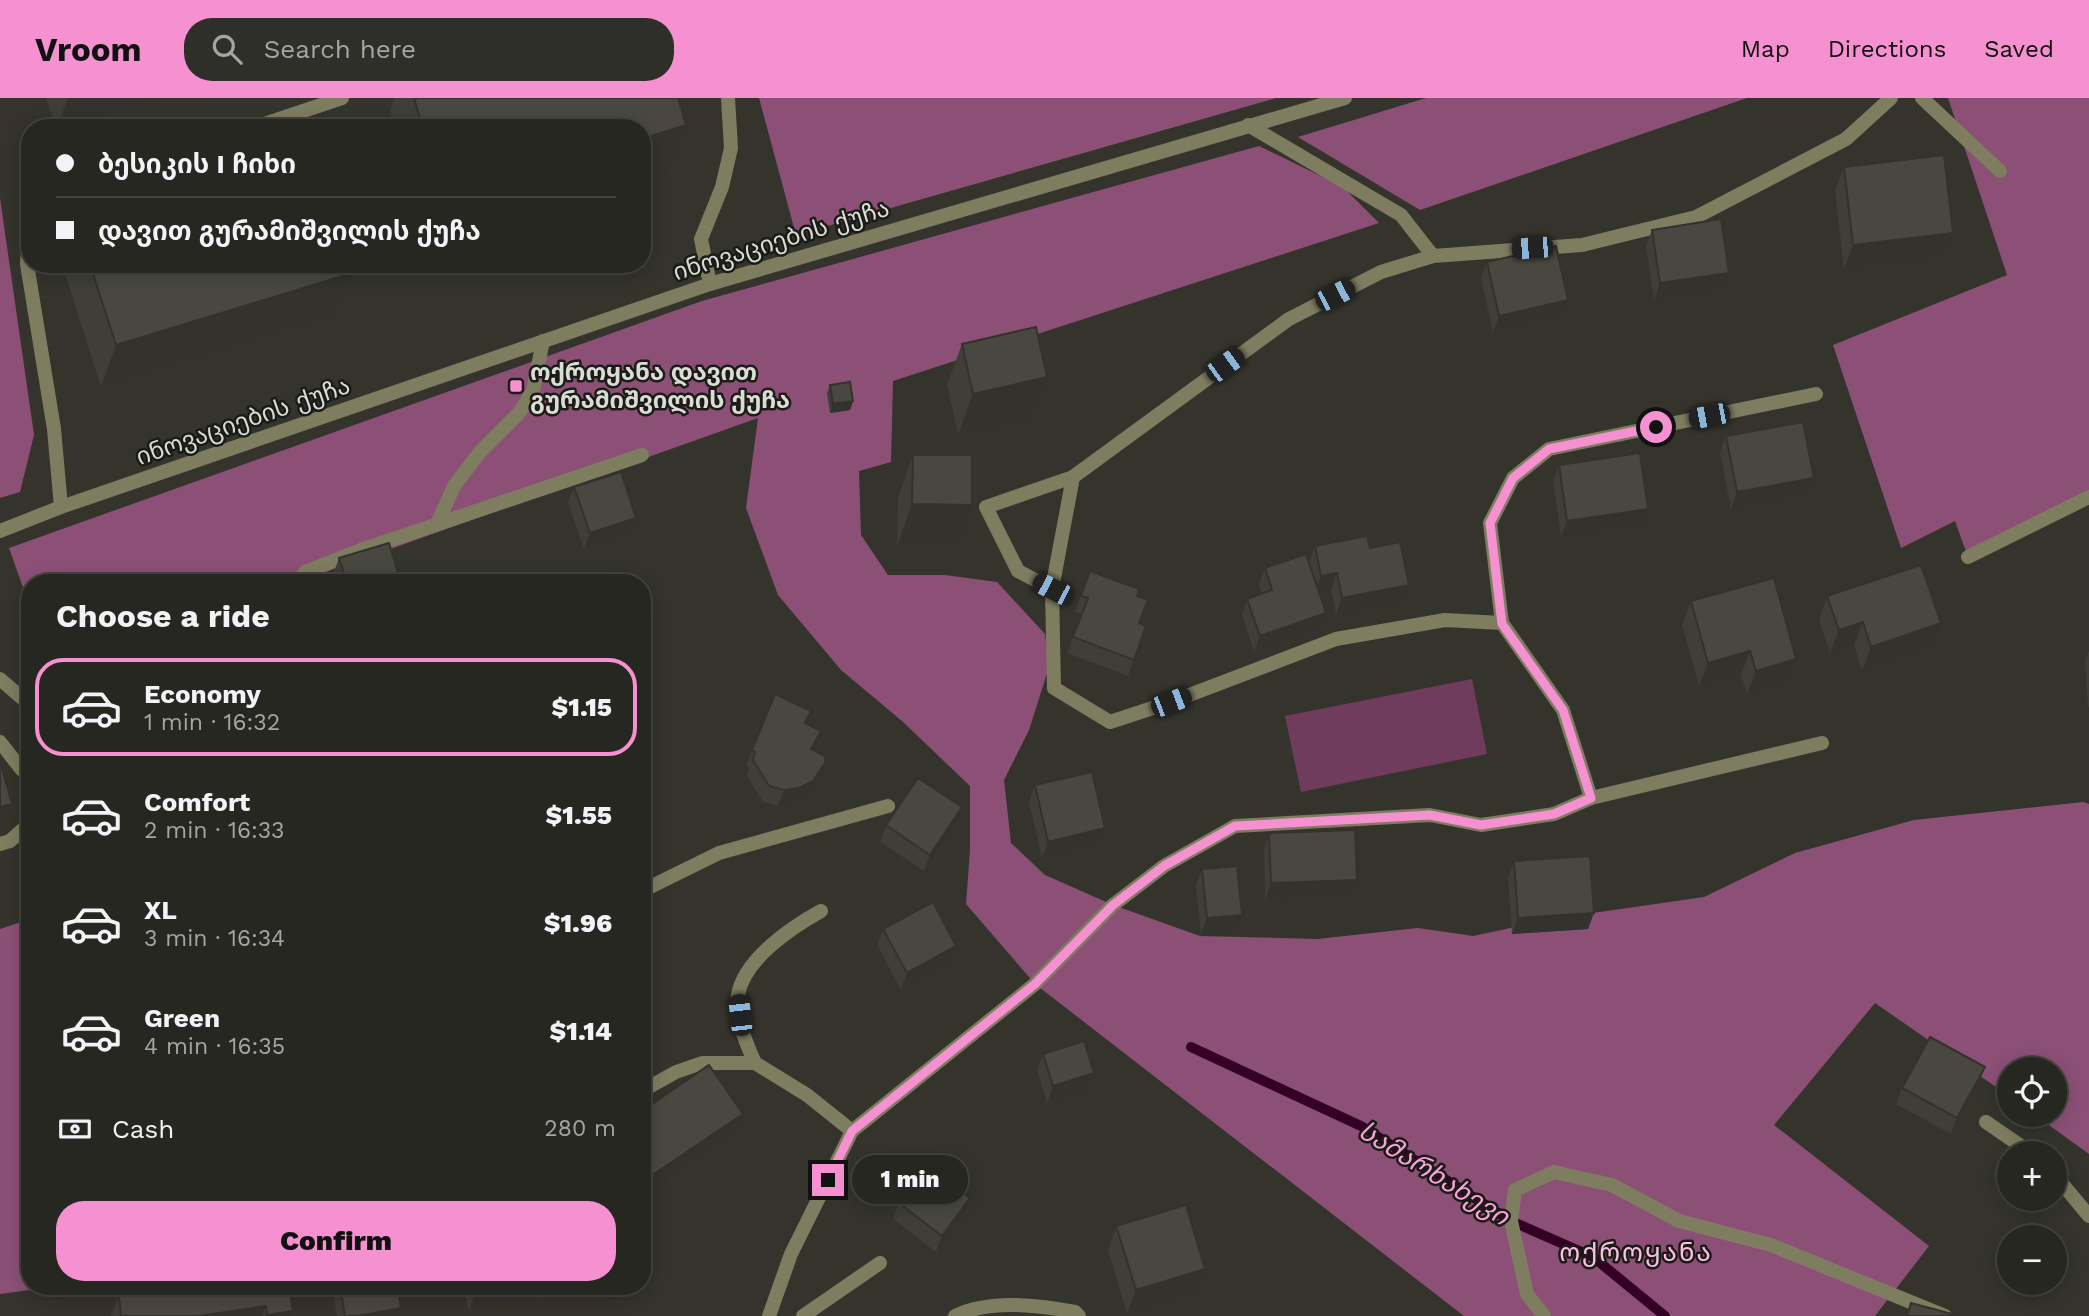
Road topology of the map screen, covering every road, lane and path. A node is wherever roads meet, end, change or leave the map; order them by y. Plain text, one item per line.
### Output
1 (342, 98) edge
2 (728, 98) edge
3 (1345, 98) edge
4 (1891, 98) edge
5 (1922, 98) edge
6 (279, 119) edge
7 (1248, 125) junction
8 (2000, 171) dead end
9 (1433, 256) junction
10 (28, 273) edge
11 (710, 284) junction
12 (543, 341) junction
13 (1816, 394) dead end
14 (642, 455) dead end
15 (1073, 477) junction
16 (2089, 497) edge
17 (61, 507) junction
18 (437, 524) junction
19 (0, 531) edge
20 (1968, 557) dead end
21 (304, 574) edge
22 (1052, 589) junction
23 (1502, 624) junction
24 (0, 679) edge
25 (21, 697) edge
26 (0, 742) edge
27 (1822, 743) dead end
28 (21, 769) edge
29 (1591, 798) junction
30 (888, 806) dead end
31 (21, 831) edge
32 (0, 844) edge
33 (651, 887) edge
34 (821, 911) dead end
35 (755, 1063) junction
36 (651, 1086) edge
37 (1986, 1122) dead end
38 (852, 1131) junction
39 (2014, 1141) edge
40 (2067, 1190) edge
41 (2089, 1216) edge
42 (880, 1263) dead end
43 (769, 1316) edge
44 (803, 1316) edge
45 (955, 1316) edge
46 (1079, 1316) edge
47 (1544, 1316) edge
48 (1945, 1316) edge

1 - 6 street
2 - 11 street
3 - 7 street, ინოვაციების ქუჩა
4 - 9 street
5 - 8 street
7 - 9 street
7 - 11 street, ინოვაციების ქუჩა
9 - 15 street
10 - 17 street
11 - 12 street, ინოვაციების ქუჩა
12 - 17 street, ინოვაციების ქუჩა
12 - 18 street
13 - 23 street
14 - 18 street
15 - 22 street
15 - 22 street
16 - 20 street
17 - 19 street, ინოვაციების ქუჩა
18 - 21 street
22 - 23 street
23 - 29 street
24 - 25 street
26 - 28 street
27 - 29 street
29 - 38 street
30 - 33 street
31 - 32 street
34 - 35 street
35 - 36 street
35 - 38 street
37 - 39 street
38 - 43 street
40 - 41 street
42 - 44 street
45 - 46 street
47 - 48 street

